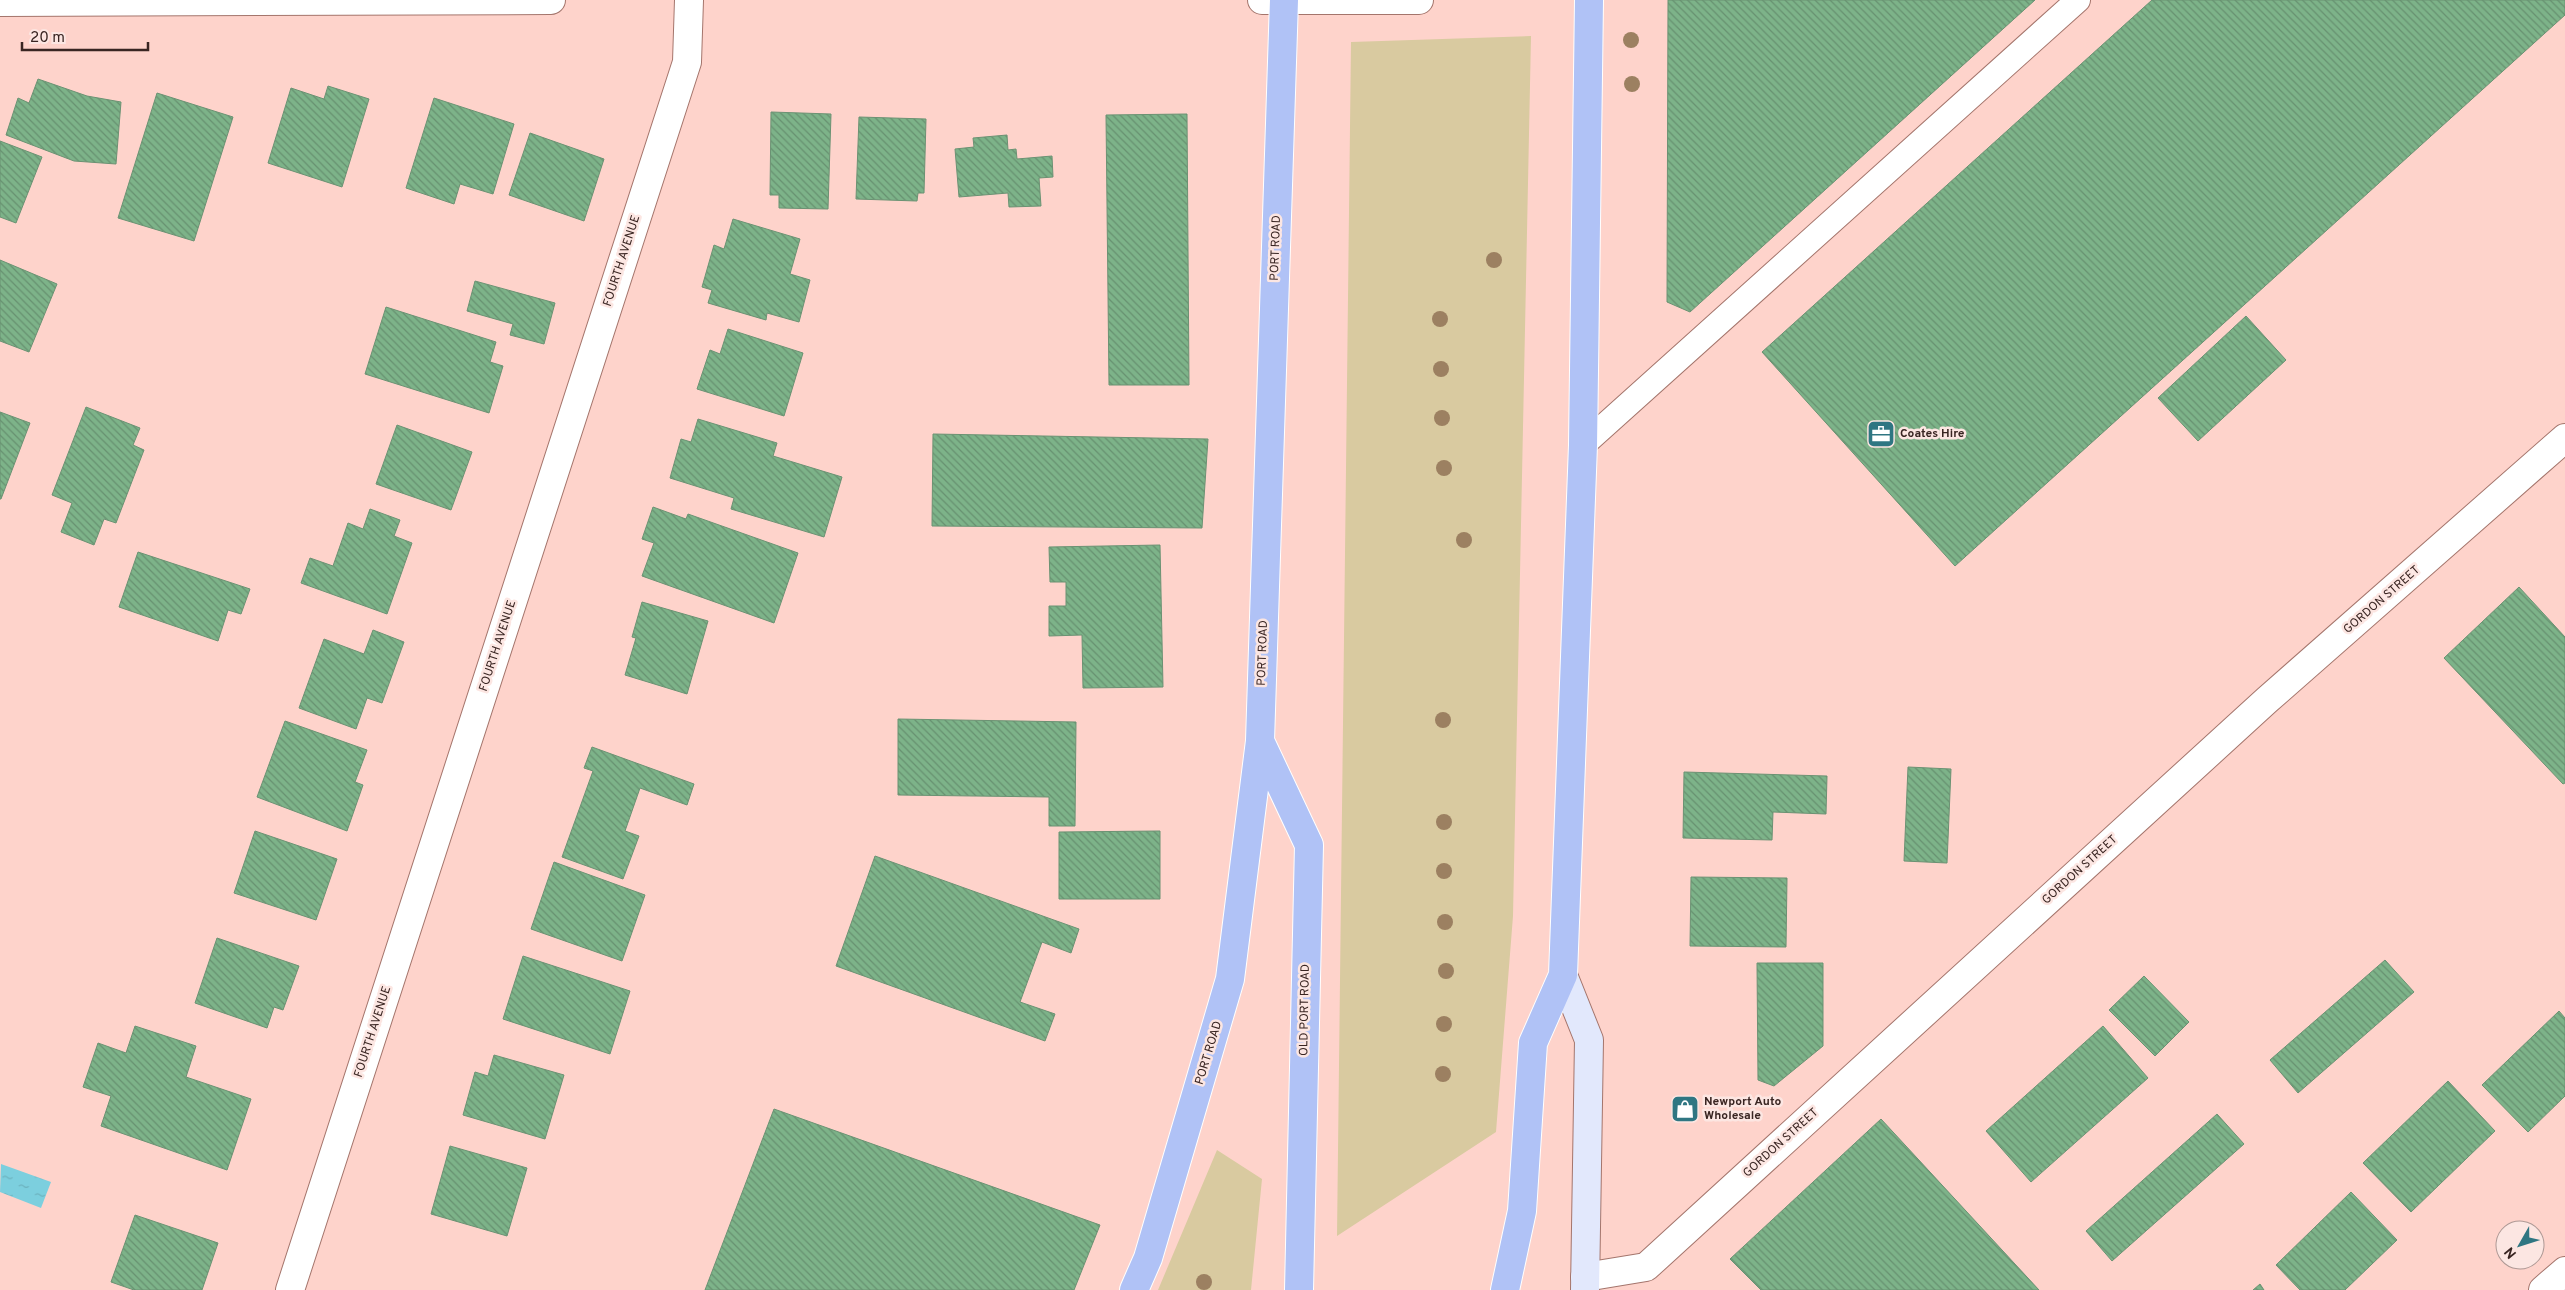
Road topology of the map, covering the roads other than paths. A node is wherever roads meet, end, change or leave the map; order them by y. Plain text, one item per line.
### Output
1 (551, 0) edge
2 (689, 0) edge
3 (1277, 0) edge
4 (1419, 0) edge
5 (1589, 0) edge
6 (2078, 0) edge
7 (99, 1) edge
8 (0, 2) edge
9 (2565, 438) edge
10 (1584, 445) junction
11 (1260, 741) junction
12 (1563, 975) junction
13 (2565, 1271) edge
14 (1585, 1284) edge
15 (290, 1290) edge
16 (1134, 1290) edge
17 (1299, 1290) edge
18 (1505, 1290) edge
19 (2543, 1290) edge

1 - 7 street
2 - 15 street, FOURTH AVENUE
3 - 4 street
3 - 11 highway, PORT ROAD
5 - 10 highway
6 - 10 lane
7 - 8 street
9 - 14 street, GORDON STREET
10 - 12 highway
11 - 16 highway, PORT ROAD
11 - 17 highway, OLD PORT ROAD
12 - 14 main road
12 - 18 highway
13 - 19 street

